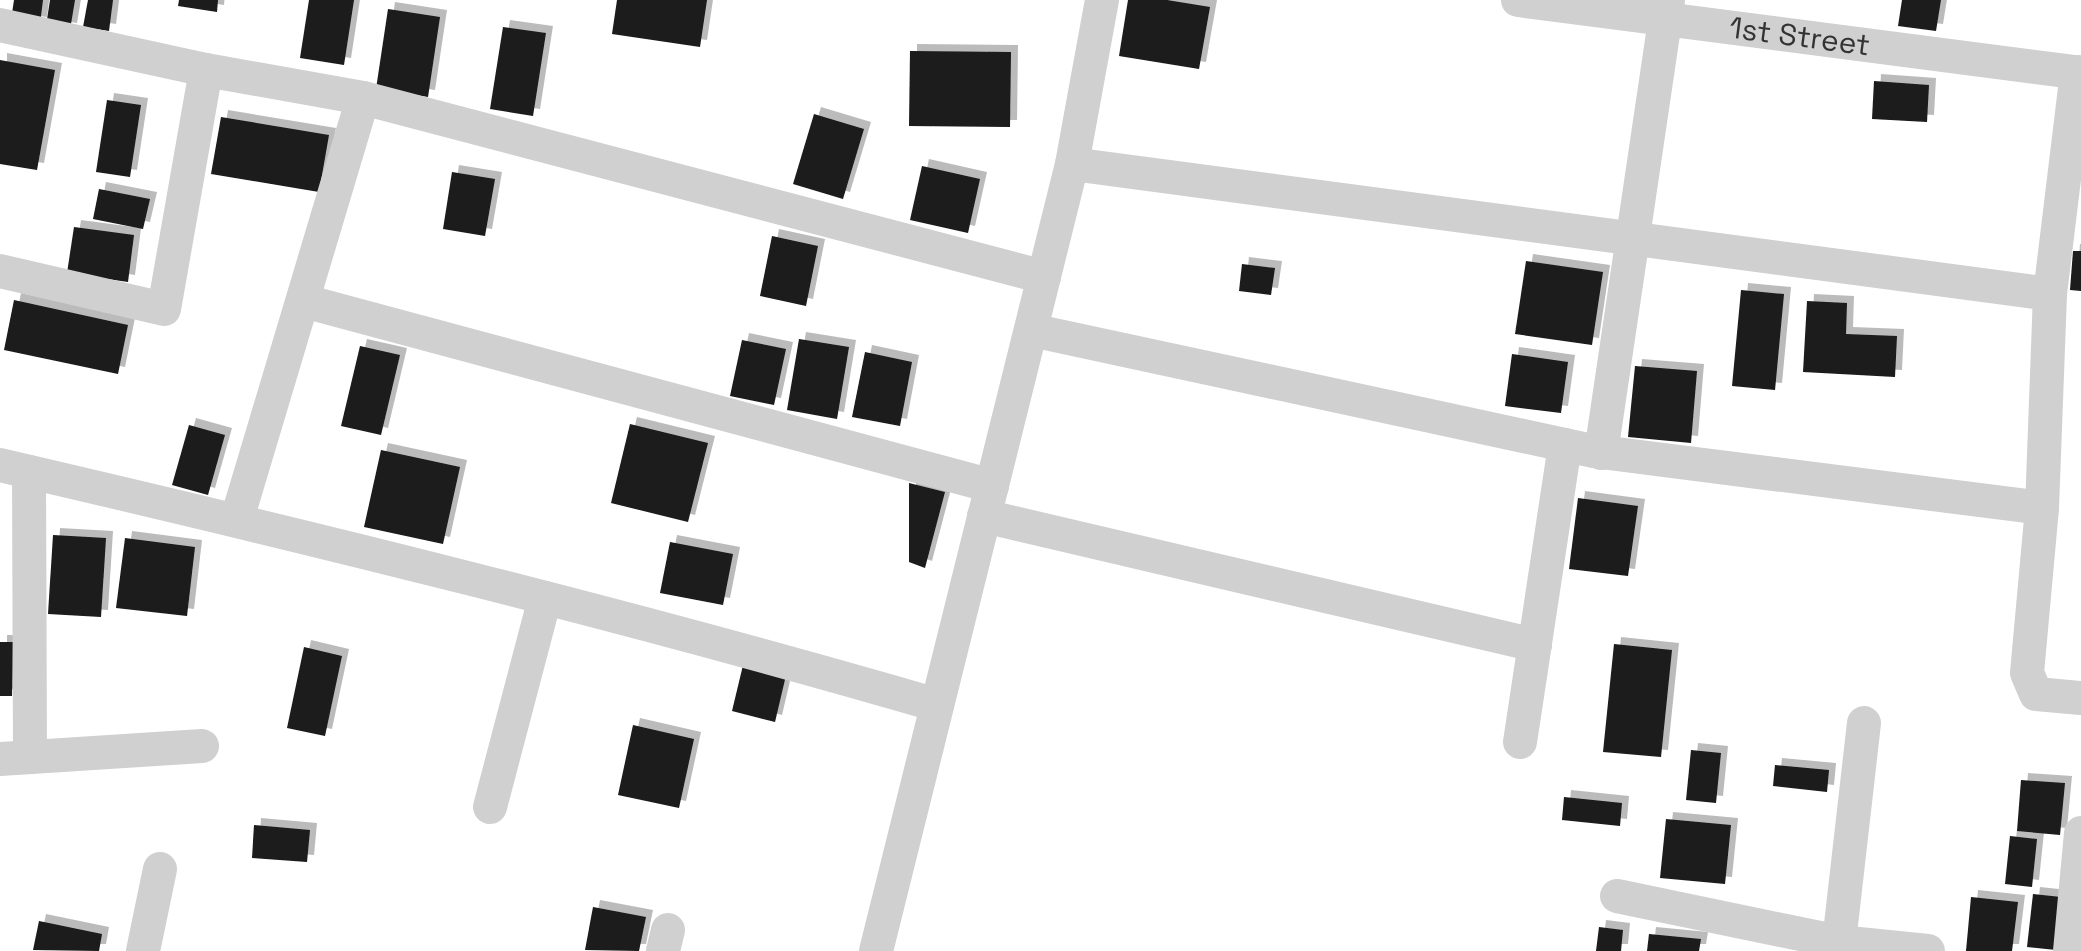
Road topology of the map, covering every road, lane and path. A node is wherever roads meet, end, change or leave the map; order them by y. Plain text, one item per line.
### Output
1 (1102, 0) edge
2 (1518, 0) edge
3 (1667, 10) edge
4 (0, 25) edge
5 (206, 70) junction
6 (2079, 72) edge
7 (363, 98) junction
8 (1072, 164) junction
9 (1633, 240) junction
10 (0, 271) edge
11 (1044, 277) junction
12 (2050, 294) junction
13 (304, 301) junction
14 (1031, 330) junction
15 (1565, 445) junction
16 (1601, 453) junction
17 (15, 469) edge
18 (988, 501) junction
19 (2042, 508) junction
20 (237, 519) junction
21 (545, 598) junction
22 (1535, 645) junction
23 (2081, 698) edge
24 (937, 705) junction
25 (1864, 723) dead end
26 (1520, 742) dead end
27 (202, 746) dead end
28 (15, 758) edge
29 (490, 807) dead end
30 (2081, 833) edge
31 (160, 869) dead end
32 (1617, 896) dead end
33 (1838, 946) edge
34 (143, 951) edge
35 (876, 951) edge
36 (1928, 951) edge
37 (2070, 951) edge

1 - 8 street
2 - 3 street, 1st Street
3 - 6 street, 1st Street
3 - 9 street
4 - 5 street
5 - 7 street
5 - 10 street
6 - 12 street
7 - 11 street
7 - 13 street
8 - 9 street
8 - 11 street
9 - 12 street
9 - 16 street
11 - 14 street
12 - 19 street
13 - 18 street
13 - 20 street
14 - 15 street
14 - 18 street
15 - 16 street
15 - 22 street
16 - 19 street
17 - 20 street
17 - 28 street
18 - 22 street
18 - 24 street
19 - 23 street
20 - 21 street
21 - 24 street
21 - 29 street
22 - 26 street
24 - 35 street
25 - 33 street
27 - 28 street
30 - 37 street
31 - 34 street
32 - 33 street
33 - 36 street

